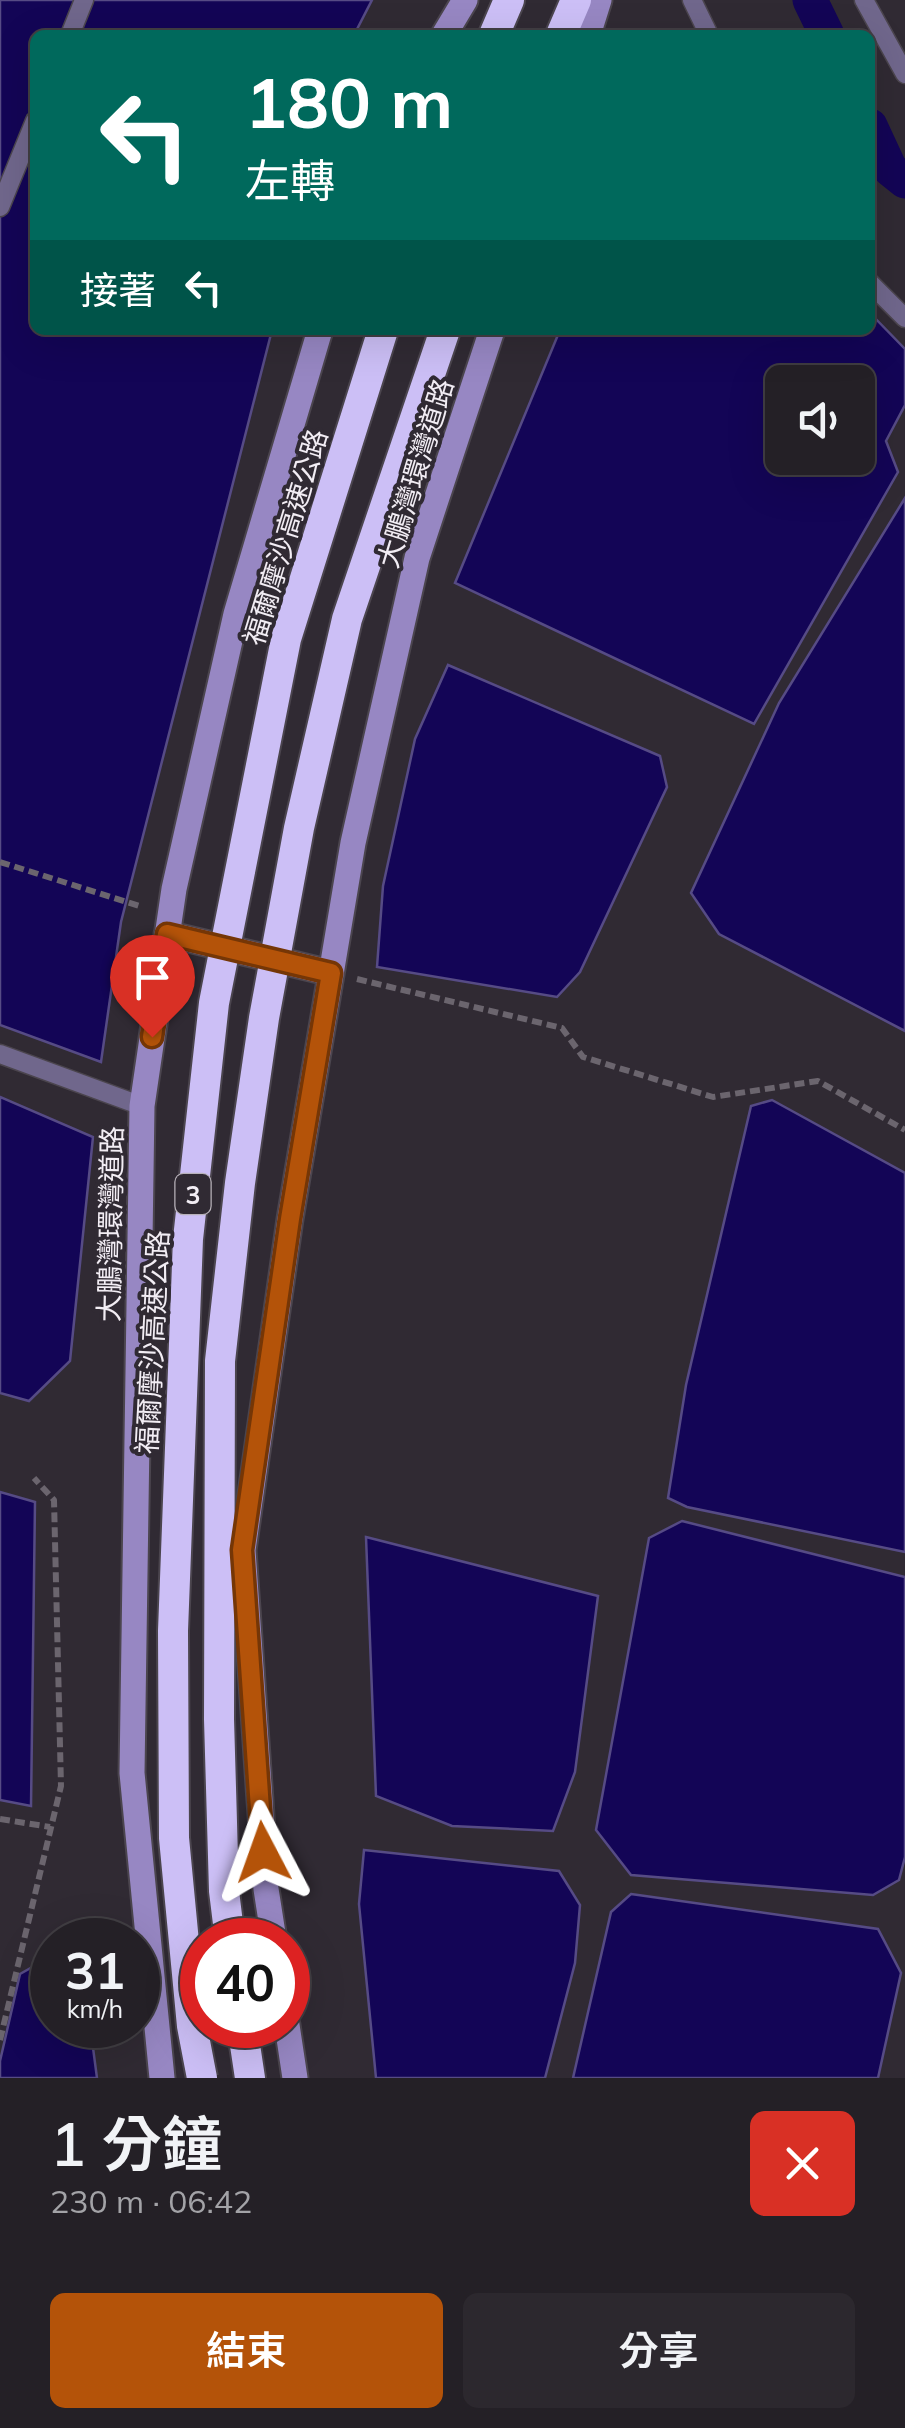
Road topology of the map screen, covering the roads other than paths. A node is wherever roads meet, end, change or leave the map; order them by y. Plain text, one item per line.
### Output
1 (84, 0) edge
2 (465, 0) edge
3 (509, 0) edge
4 (576, 0) edge
5 (599, 0) edge
6 (692, 0) edge
7 (864, 0) edge
8 (72, 30) edge
9 (447, 30) edge
10 (496, 30) edge
11 (564, 30) edge
12 (590, 30) edge
13 (707, 30) edge
14 (905, 74) edge
15 (30, 133) edge
16 (0, 207) edge
17 (875, 288) edge
18 (905, 318) edge
19 (319, 335) edge
20 (381, 335) edge
21 (443, 335) edge
22 (490, 335) edge
23 (167, 934) junction
24 (331, 973) junction
25 (0, 1054) edge
26 (142, 1106) junction
27 (227, 1918) edge
28 (271, 1918) edge
29 (245, 2048) edge
30 (291, 2048) edge
31 (162, 2078) edge
32 (202, 2078) edge
33 (250, 2078) edge
34 (296, 2078) edge

1 - 8 lane
2 - 9 street
3 - 10 highway
4 - 11 highway
5 - 12 street
6 - 13 lane
7 - 14 lane
15 - 16 lane
17 - 18 lane
19 - 23 street, 大鵬灣環灣道路
20 - 32 highway, 福爾摩沙高速公路 / 3, bridge
21 - 27 highway, 3, bridge
22 - 24 street, 大鵬灣環灣道路
23 - 24 street
23 - 26 street, 大鵬灣環灣道路
24 - 28 street, 大鵬灣環灣道路
25 - 26 lane
26 - 31 street, 大鵬灣環灣道路
29 - 33 highway
30 - 34 street

